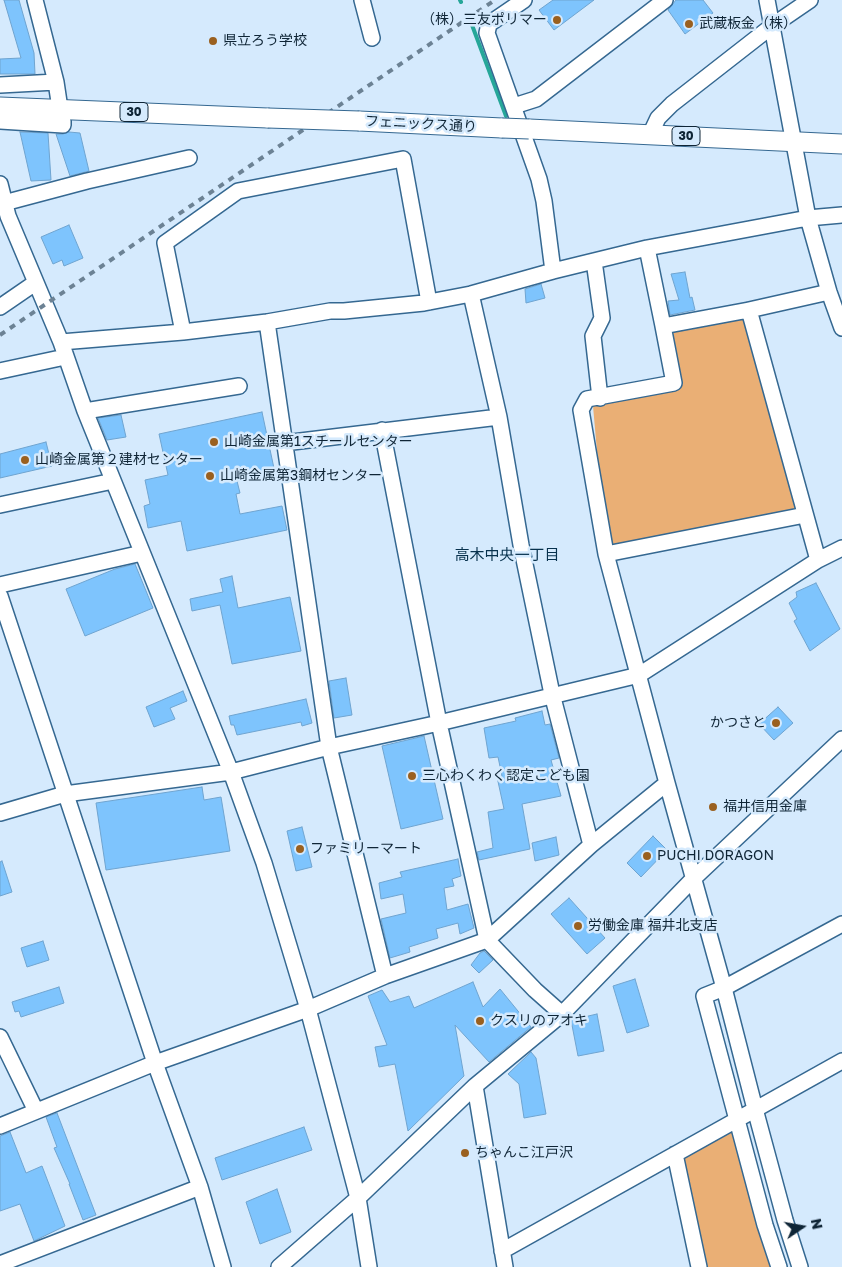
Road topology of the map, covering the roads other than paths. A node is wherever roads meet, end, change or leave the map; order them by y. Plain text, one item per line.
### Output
1 (35, 0) edge
2 (362, 0) edge
3 (524, 0) edge
4 (665, 0) edge
5 (767, 0) edge
6 (810, 0) edge
7 (772, 26) junction
8 (372, 38) dead end
9 (56, 82) junction
10 (0, 85) edge
11 (59, 102) dead end
12 (514, 106) junction
13 (0, 107) edge
14 (0, 121) edge
15 (63, 121) dead end
16 (650, 135) junction
17 (793, 142) junction
18 (842, 144) edge
19 (189, 158) dead end
20 (0, 184) edge
21 (4, 212) edge
22 (842, 216) edge
23 (808, 218) junction
24 (647, 248) junction
25 (594, 261) junction
26 (553, 271) junction
27 (35, 283) junction
28 (829, 292) junction
29 (471, 294) junction
30 (429, 302) junction
31 (0, 307) edge
32 (749, 310) junction
33 (266, 322) junction
34 (663, 326) junction
35 (842, 328) edge
36 (183, 332) junction
37 (63, 350) junction
38 (0, 371) edge
39 (239, 386) dead end
40 (600, 398) junction
41 (85, 411) junction
42 (499, 417) junction
43 (382, 430) junction
44 (284, 444) junction
45 (113, 481) junction
46 (0, 505) edge
47 (805, 515) junction
48 (842, 548) edge
49 (142, 553) junction
50 (606, 554) junction
51 (818, 560) junction
52 (0, 585) edge
53 (0, 596) edge
54 (638, 674) junction
55 (552, 694) junction
56 (439, 723) junction
57 (842, 739) edge
58 (329, 747) junction
59 (231, 772) junction
60 (667, 783) junction
61 (65, 794) junction
62 (0, 813) edge
63 (591, 845) junction
64 (693, 879) junction
65 (842, 924) edge
66 (487, 940) junction
67 (386, 976) junction
68 (724, 988) junction
69 (308, 1009) junction
70 (562, 1014) junction
71 (0, 1037) edge
72 (842, 1061) edge
73 (155, 1063) junction
74 (475, 1086) junction
75 (755, 1109) junction
76 (36, 1111) junction
77 (736, 1119) junction
78 (0, 1126) edge
79 (675, 1154) junction
80 (200, 1187) junction
81 (358, 1198) junction
82 (502, 1251) junction
83 (0, 1264) edge
84 (223, 1267) edge
85 (280, 1267) edge
86 (369, 1267) edge
87 (505, 1267) edge
88 (699, 1267) edge
89 (779, 1267) edge
90 (800, 1267) edge

1 - 9 street
2 - 8 street
3 - 12 street
4 - 12 street
5 - 7 street
6 - 7 street
7 - 16 street
7 - 17 street
9 - 10 street
9 - 11 street
12 - 26 street
13 - 16 main road, フェニックス通り / 30, bridge
14 - 15 street
16 - 17 main road, フェニックス通り / 30
17 - 18 main road, フェニックス通り / 30
17 - 23 street
19 - 21 street
20 - 21 street
21 - 27 street
22 - 23 street
23 - 24 street
23 - 28 street
24 - 25 street
24 - 34 street
25 - 26 street
25 - 40 street
26 - 29 street
27 - 31 street
27 - 37 street
28 - 32 street
28 - 35 street
29 - 30 street
29 - 42 street
30 - 33 street
30 - 36 street
32 - 34 street
32 - 47 street
33 - 36 street
33 - 44 street
34 - 40 street
36 - 37 street
37 - 38 street
37 - 41 street
39 - 41 street
40 - 50 street
41 - 45 street
42 - 43 street
42 - 55 street
43 - 44 street
43 - 56 street
44 - 58 street
45 - 46 street
45 - 49 street
47 - 50 street
47 - 51 street
48 - 51 street
49 - 52 street
49 - 59 street
50 - 54 street
51 - 54 street
53 - 61 street
54 - 55 street
54 - 60 street
55 - 56 street
55 - 63 street
56 - 58 street
56 - 66 street
57 - 64 street
58 - 59 street
58 - 67 street
59 - 61 street
59 - 69 street
60 - 63 street
60 - 64 street
61 - 62 street
61 - 73 street
63 - 66 street
64 - 68 street
64 - 70 street
65 - 68 street
66 - 67 street
66 - 70 street
67 - 69 street
68 - 75 street
68 - 77 street
69 - 73 street
69 - 81 street
70 - 74 street
71 - 76 street
72 - 75 street
73 - 76 street
73 - 80 street
74 - 81 street
74 - 82 street
75 - 77 street
75 - 90 street
76 - 78 street
77 - 79 street
77 - 89 street
79 - 82 street
79 - 88 street
80 - 83 street
80 - 84 street
81 - 85 street
81 - 86 street
82 - 87 street

